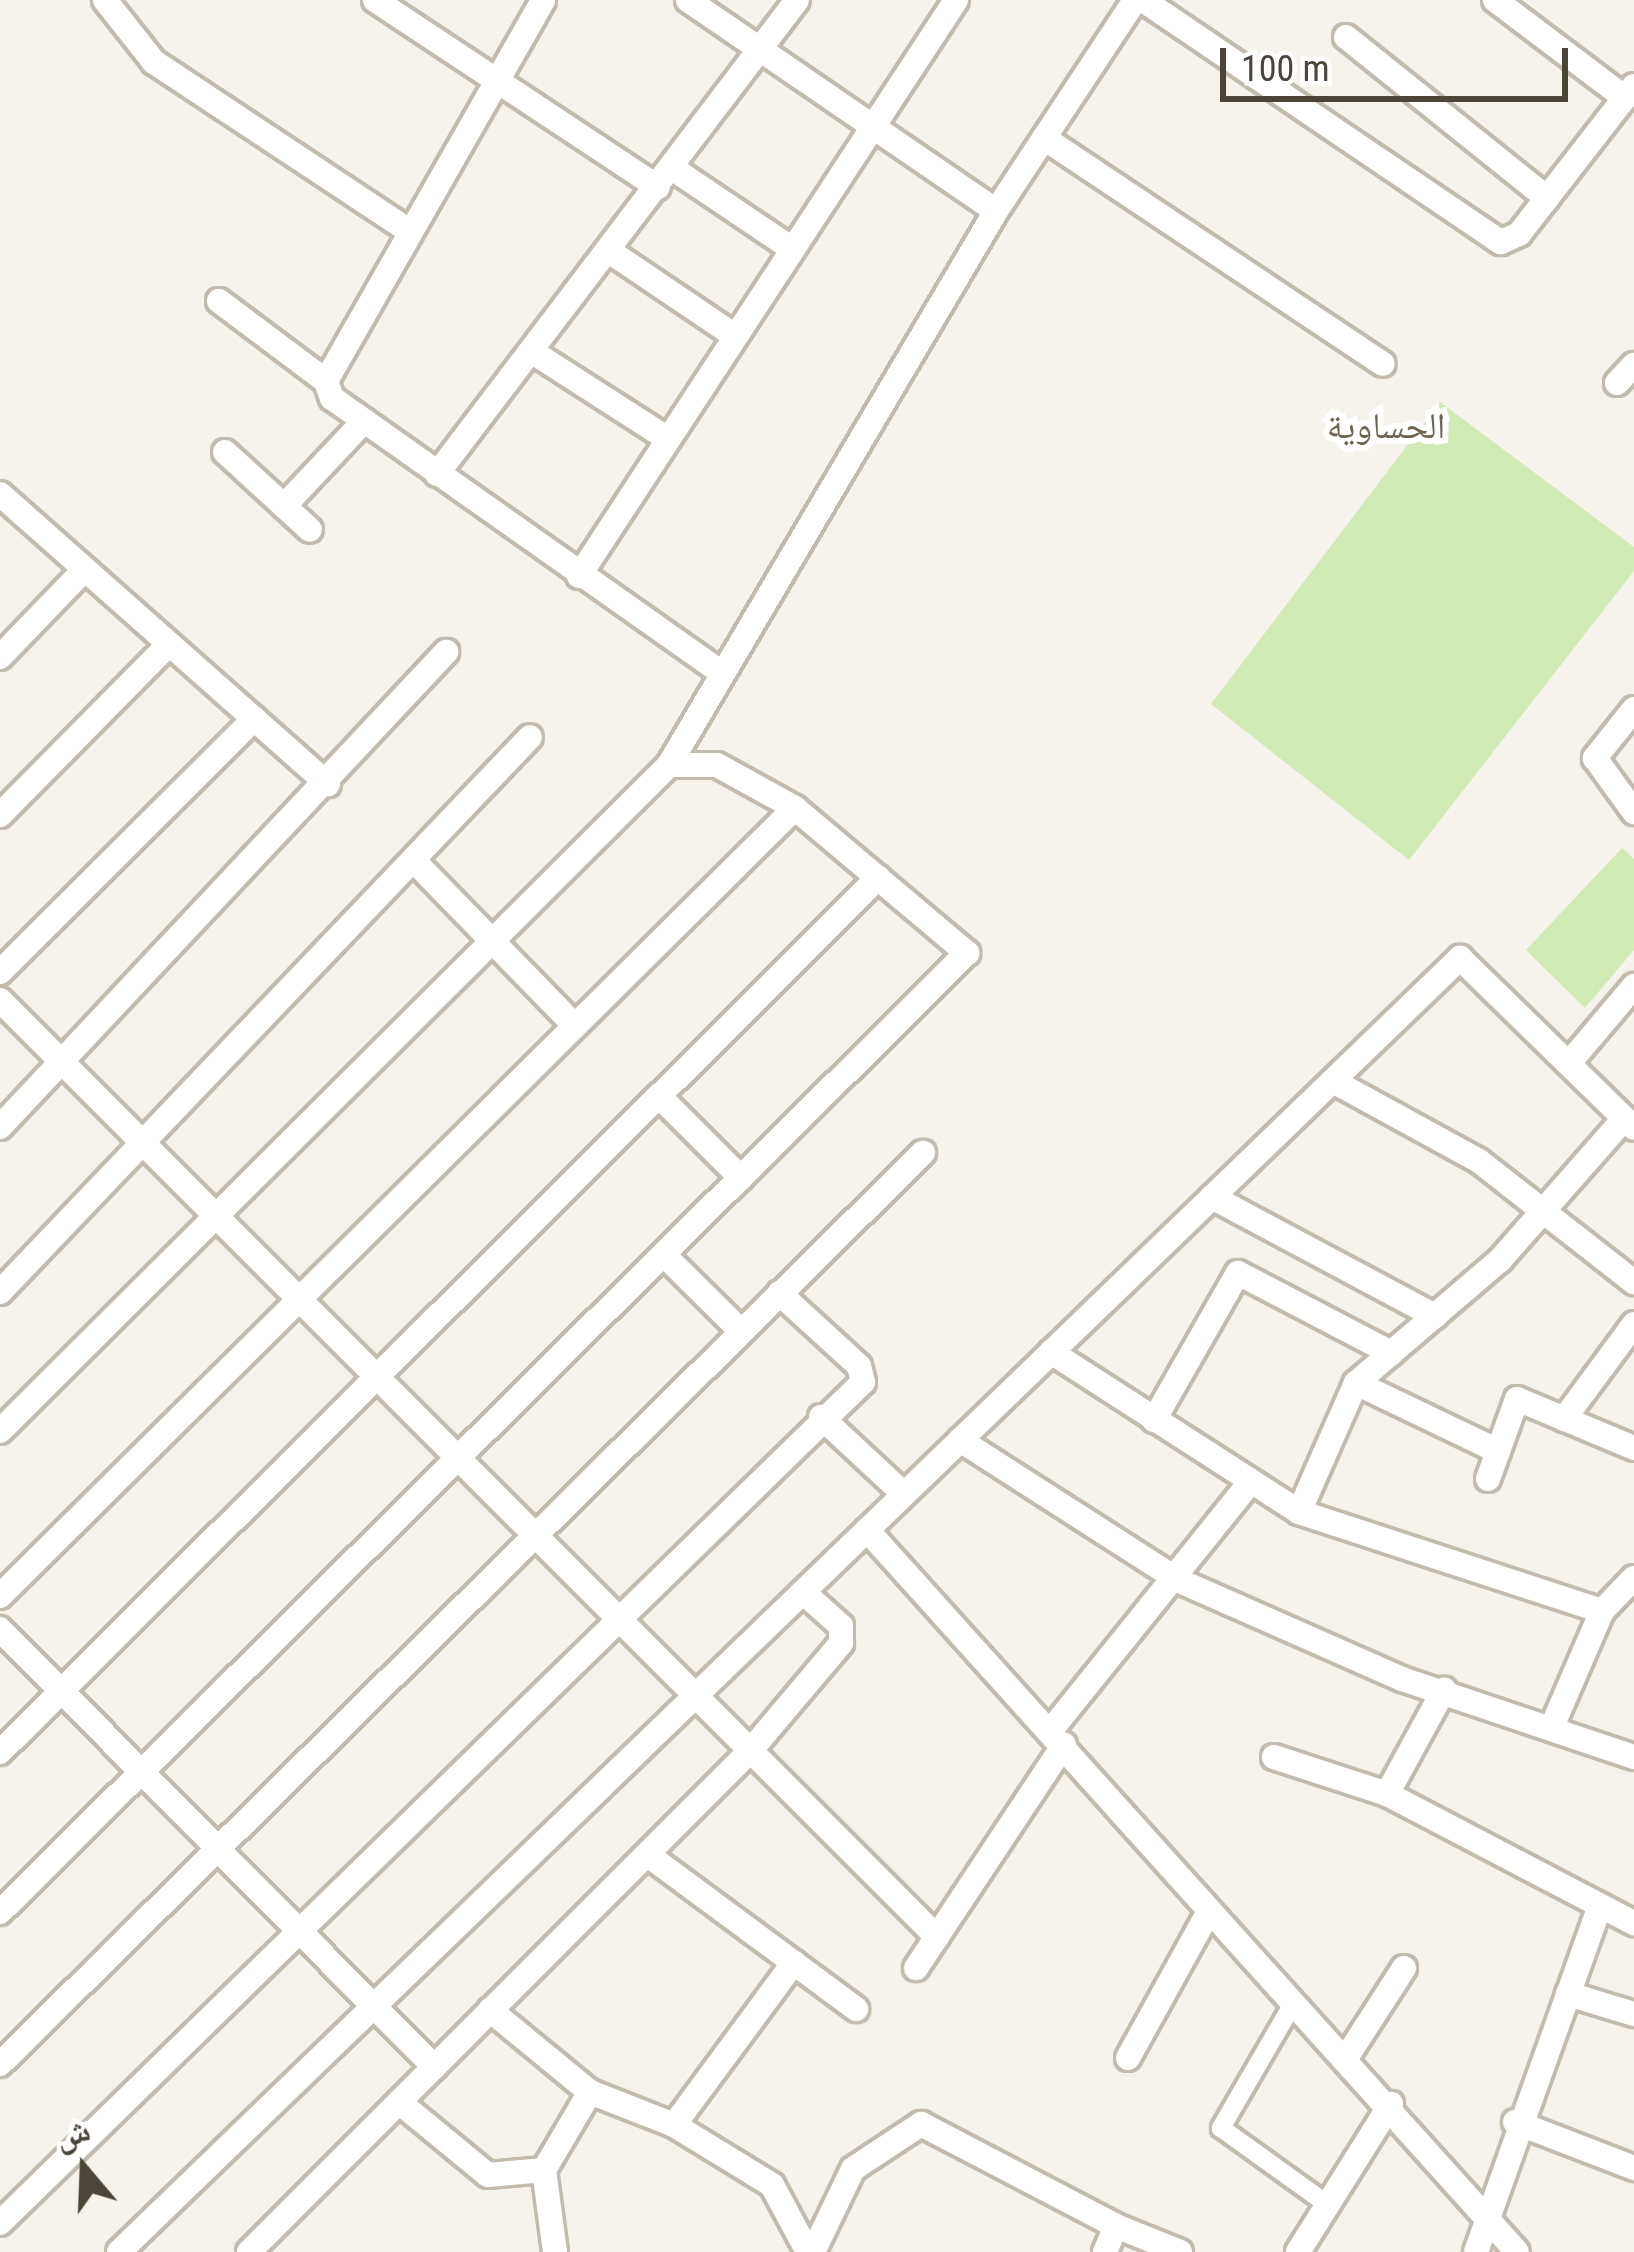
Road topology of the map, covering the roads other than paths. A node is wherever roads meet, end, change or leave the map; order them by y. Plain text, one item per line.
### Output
1 (105, 0) edge
2 (375, 0) edge
3 (543, 0) edge
4 (688, 0) edge
5 (797, 0) edge
6 (956, 0) edge
7 (1139, 0) edge
8 (1496, 0) edge
9 (1346, 37) dead end
10 (760, 52) junction
11 (497, 79) junction
12 (1630, 92) edge
13 (870, 129) junction
14 (1044, 138) junction
15 (665, 177) junction
16 (1547, 198) junction
17 (996, 211) junction
18 (408, 230) junction
19 (793, 249) junction
20 (609, 251) junction
21 (219, 301) dead end
22 (735, 336) junction
23 (531, 351) junction
24 (1383, 364) dead end
25 (326, 381) junction
26 (364, 422) junction
27 (668, 440) junction
28 (225, 452) dead end
29 (437, 474) junction
30 (1, 497) edge
31 (284, 506) junction
32 (310, 530) dead end
33 (85, 569) junction
34 (579, 576) junction
35 (169, 644) junction
36 (446, 652) dead end
37 (0, 657) edge
38 (716, 670) junction
39 (1634, 709) edge
40 (254, 719) junction
41 (530, 737) dead end
42 (669, 765) junction
43 (328, 784) junction
44 (794, 808) junction
45 (1634, 812) edge
46 (0, 814) edge
47 (419, 866) junction
48 (878, 878) junction
49 (496, 938) junction
50 (0, 971) edge
51 (1634, 986) edge
52 (0, 1000) edge
53 (575, 1026) junction
54 (1569, 1063) junction
55 (64, 1064) junction
56 (1333, 1081) junction
57 (659, 1096) junction
58 (1629, 1123) edge
59 (0, 1127) edge
60 (148, 1148) junction
61 (923, 1153) dead end
62 (741, 1178) junction
63 (1212, 1197) junction
64 (1544, 1207) junction
65 (216, 1216) junction
66 (664, 1255) junction
67 (1634, 1282) edge
68 (0, 1292) edge
69 (779, 1293) junction
70 (299, 1299) junction
71 (1435, 1316) junction
72 (741, 1330) junction
73 (1630, 1336) edge
74 (1051, 1352) junction
75 (1391, 1353) junction
76 (377, 1376) junction
77 (1356, 1383) junction
78 (821, 1417) junction
79 (1564, 1419) junction
80 (1154, 1420) junction
81 (0, 1431) edge
82 (960, 1440) junction
83 (1634, 1448) edge
84 (1498, 1451) junction
85 (459, 1458) junction
86 (1488, 1479) dead end
87 (1247, 1486) junction
88 (904, 1494) junction
89 (1299, 1511) junction
90 (867, 1530) junction
91 (535, 1534) junction
92 (1634, 1578) edge
93 (1180, 1581) junction
94 (803, 1592) junction
95 (0, 1596) edge
96 (1602, 1611) junction
97 (617, 1617) junction
98 (0, 1629) edge
99 (1444, 1690) junction
100 (61, 1691) junction
101 (696, 1695) junction
102 (1554, 1723) junction
103 (1058, 1737) junction
104 (751, 1750) junction
105 (0, 1752) edge
106 (1274, 1757) dead end
107 (1634, 1757) edge
108 (141, 1772) junction
109 (1388, 1794) junction
110 (218, 1849) junction
111 (652, 1858) junction
112 (1209, 1911) junction
113 (1598, 1911) junction
114 (0, 1912) edge
115 (1634, 1923) edge
116 (298, 1930) junction
117 (938, 1936) junction
118 (794, 1962) junction
119 (916, 1968) dead end
120 (1404, 1968) dead end
121 (1568, 1994) junction
122 (1294, 2002) junction
123 (374, 2006) junction
124 (856, 2009) dead end
125 (490, 2010) junction
126 (1634, 2014) edge
127 (1128, 2058) dead end
128 (1346, 2058) junction
129 (0, 2064) edge
130 (434, 2067) junction
131 (590, 2092) junction
132 (399, 2102) junction
133 (1391, 2104) junction
134 (1515, 2122) junction
135 (674, 2125) junction
136 (1634, 2168) edge
137 (544, 2170) junction
138 (1328, 2205) junction
139 (1490, 2222) junction
140 (0, 2224) edge
141 (1116, 2226) junction
142 (119, 2252) edge
143 (249, 2252) edge
144 (555, 2252) edge
145 (811, 2252) edge
146 (1105, 2252) edge
147 (1180, 2252) edge
148 (1298, 2252) edge
149 (1476, 2252) edge
150 (1516, 2252) edge

1 - 18 street
2 - 11 street
3 - 11 street
4 - 10 street
5 - 10 street
6 - 13 street
7 - 14 street
7 - 16 street
8 - 12 street
9 - 16 street
10 - 13 street
10 - 15 street
11 - 15 street
11 - 18 street
12 - 16 street
13 - 17 street
13 - 19 street
14 - 17 street
14 - 24 street
15 - 19 street
15 - 20 street
17 - 38 street
18 - 25 street
19 - 22 street
20 - 22 street
20 - 23 street
21 - 25 street
22 - 27 street
23 - 27 street
23 - 29 street
25 - 26 street
26 - 29 street
26 - 31 street
27 - 34 street
28 - 31 street
29 - 34 street
30 - 33 street
31 - 32 street
33 - 35 street
33 - 37 street
34 - 38 street
35 - 40 street
35 - 46 street
36 - 43 street
38 - 42 street
39 - 45 street
40 - 43 street
40 - 50 street
41 - 47 street
42 - 44 street
42 - 49 street
43 - 55 street
44 - 48 street
44 - 53 street
47 - 49 street
47 - 60 street
48 - 57 street
48 - 62 street
49 - 53 street
49 - 65 street
51 - 54 street
52 - 55 street
53 - 70 street
54 - 56 street
54 - 58 street
55 - 59 street
55 - 60 street
56 - 63 street
56 - 64 street
57 - 62 street
57 - 76 street
58 - 64 street
60 - 65 street
60 - 68 street
61 - 69 street
62 - 66 street
63 - 71 street
63 - 74 street
64 - 67 street
64 - 71 street
65 - 70 street
65 - 81 street
66 - 72 street
66 - 85 street
69 - 72 street
69 - 78 street
70 - 76 street
70 - 95 street
71 - 75 street
72 - 91 street
73 - 79 street
74 - 80 street
74 - 82 street
75 - 77 street
75 - 80 street
76 - 85 street
76 - 100 street
77 - 84 street
77 - 89 street
78 - 88 street
78 - 97 street
79 - 83 street
79 - 84 street
80 - 87 street
82 - 88 street
82 - 93 street
84 - 86 street
85 - 91 street
85 - 108 street
87 - 89 street
87 - 93 street
88 - 90 street
89 - 96 street
90 - 94 street
90 - 103 street
91 - 97 street
91 - 110 street
92 - 96 street
93 - 99 street
93 - 103 street
94 - 101 street
94 - 104 street
96 - 102 street
97 - 101 street
97 - 116 street
98 - 100 street
99 - 102 street
99 - 109 street
100 - 105 street
100 - 108 street
101 - 104 street
101 - 123 street
102 - 107 street
103 - 112 street
103 - 117 street
104 - 111 street
104 - 117 street
106 - 109 street
108 - 110 street
108 - 114 street
109 - 113 street
110 - 116 street
110 - 129 street
111 - 118 street
111 - 125 street
112 - 122 street
112 - 127 street
113 - 115 street
113 - 121 street
116 - 123 street
116 - 140 street
117 - 119 street
118 - 124 street
118 - 135 street
120 - 128 street
121 - 126 street
121 - 134 street
122 - 128 street
122 - 138 street
123 - 130 street
123 - 142 street
125 - 130 street
125 - 131 street
128 - 133 street
130 - 132 street
131 - 135 street
131 - 137 street
132 - 137 street
132 - 143 street
133 - 138 street
133 - 139 street
134 - 136 street
134 - 139 street
135 - 145 street
137 - 144 street
138 - 148 street
139 - 149 street
139 - 150 street
141 - 145 street
141 - 146 street
141 - 147 street

